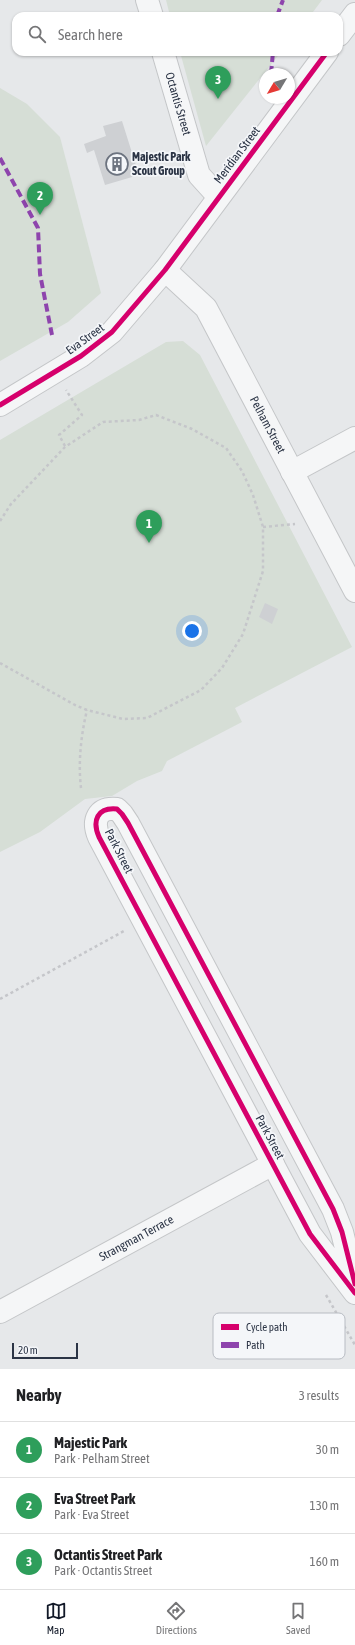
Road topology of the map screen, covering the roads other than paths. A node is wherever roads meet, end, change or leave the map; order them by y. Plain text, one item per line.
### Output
1 (147, 0) edge
2 (151, 12) edge
3 (355, 14) edge
4 (343, 30) edge
5 (164, 56) edge
6 (323, 56) edge
7 (218, 196) junction
8 (165, 270) junction
9 (0, 405) edge
10 (355, 438) edge
11 (292, 472) junction
12 (355, 591) edge
13 (273, 1164) junction
14 (355, 1284) edge
15 (355, 1293) edge
16 (0, 1312) edge

1 - 2 street
3 - 4 street
5 - 7 street, Octantis Street
6 - 7 street, Meridian Street
7 - 8 street, Meridian Street
8 - 9 street, Eva Street
8 - 11 street, Pelham Street
10 - 11 street
11 - 12 street, Pelham Street
13 - 14 street, Park Street
13 - 15 street, Park Street
13 - 16 street, Strangman Terrace

